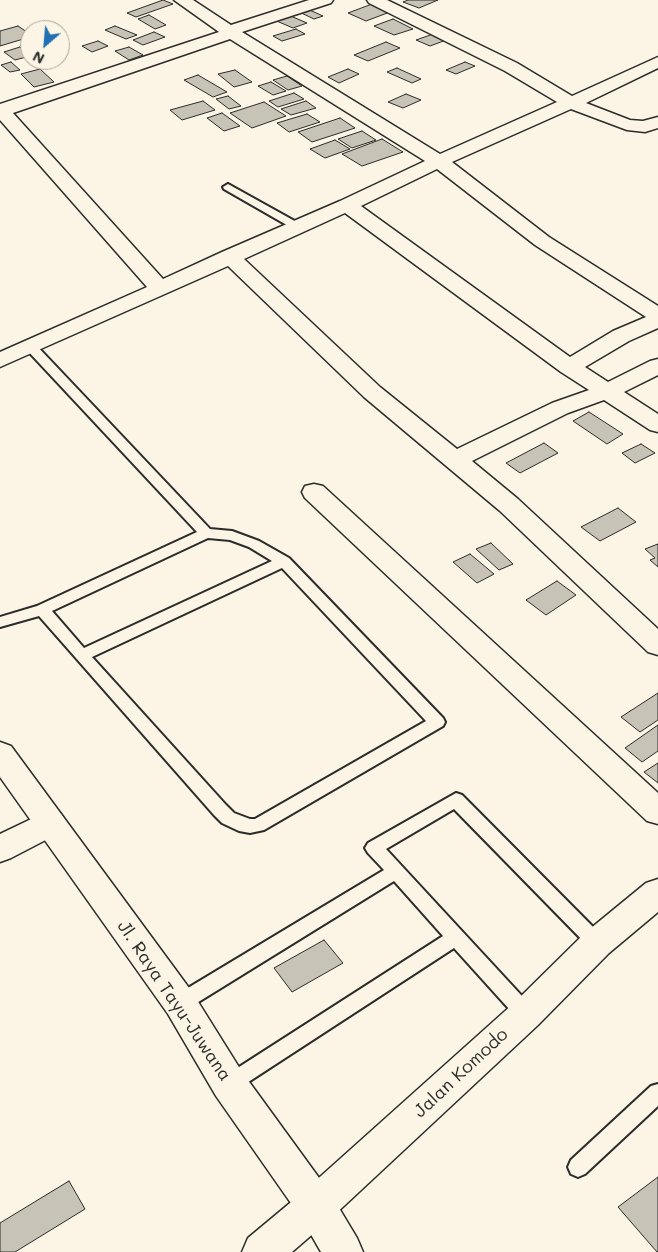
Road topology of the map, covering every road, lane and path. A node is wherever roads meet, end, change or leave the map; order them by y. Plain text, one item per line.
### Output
1 (182, 0) edge
2 (325, 0) edge
3 (375, 0) edge
4 (230, 32) junction
5 (658, 62) edge
6 (571, 102) junction
7 (0, 110) edge
8 (658, 122) edge
9 (440, 161) junction
10 (228, 187) dead end
11 (347, 205) junction
12 (296, 226) junction
13 (228, 256) junction
14 (160, 289) junction
15 (658, 316) edge
16 (658, 320) edge
17 (30, 346) junction
18 (0, 360) edge
19 (658, 366) edge
20 (570, 367) junction
21 (609, 391) junction
22 (658, 424) edge
23 (455, 460) junction
24 (314, 492) dead end
25 (206, 533) junction
26 (284, 561) junction
27 (42, 610) junction
28 (0, 622) edge
29 (658, 645) edge
30 (82, 655) junction
31 (0, 754) edge
32 (658, 812) edge
33 (50, 823) junction
34 (0, 849) edge
35 (396, 871) junction
36 (658, 893) edge
37 (456, 937) junction
38 (597, 943) junction
39 (180, 1002) junction
40 (526, 1014) junction
41 (229, 1084) junction
42 (658, 1093) edge
43 (578, 1167) dead end
44 (316, 1206) junction
45 (262, 1252) edge
46 (343, 1252) edge

1 - 4 street
2 - 4 street
3 - 6 street
4 - 7 street
4 - 9 street
5 - 6 street
6 - 8 street
6 - 9 street
7 - 14 street
9 - 11 street
9 - 15 street
10 - 12 lane
11 - 12 street
11 - 20 street
12 - 13 street
13 - 14 street
13 - 23 street
14 - 17 street
16 - 20 street
17 - 18 street
17 - 25 lane
19 - 21 street
20 - 21 street
21 - 22 street
21 - 23 street
23 - 29 street
24 - 32 street
25 - 26 lane
25 - 27 lane
26 - 30 lane
26 - 30 lane
27 - 28 lane
27 - 30 lane
31 - 33 street, Jl. Raya Tayu-Juwana
33 - 34 street
33 - 39 street, Jl. Raya Tayu-Juwana
35 - 37 lane
35 - 38 lane
35 - 39 lane
36 - 38 street, Jalan Komodo
37 - 40 lane
37 - 41 lane
38 - 40 street, Jalan Komodo
39 - 41 street, Jl. Raya Tayu-Juwana
40 - 44 street, Jalan Komodo
41 - 44 street, Jl. Raya Tayu-Juwana
42 - 43 lane
44 - 45 street, Jalan Komodo
44 - 46 street, Jl. Raya Tayu-Juwana

